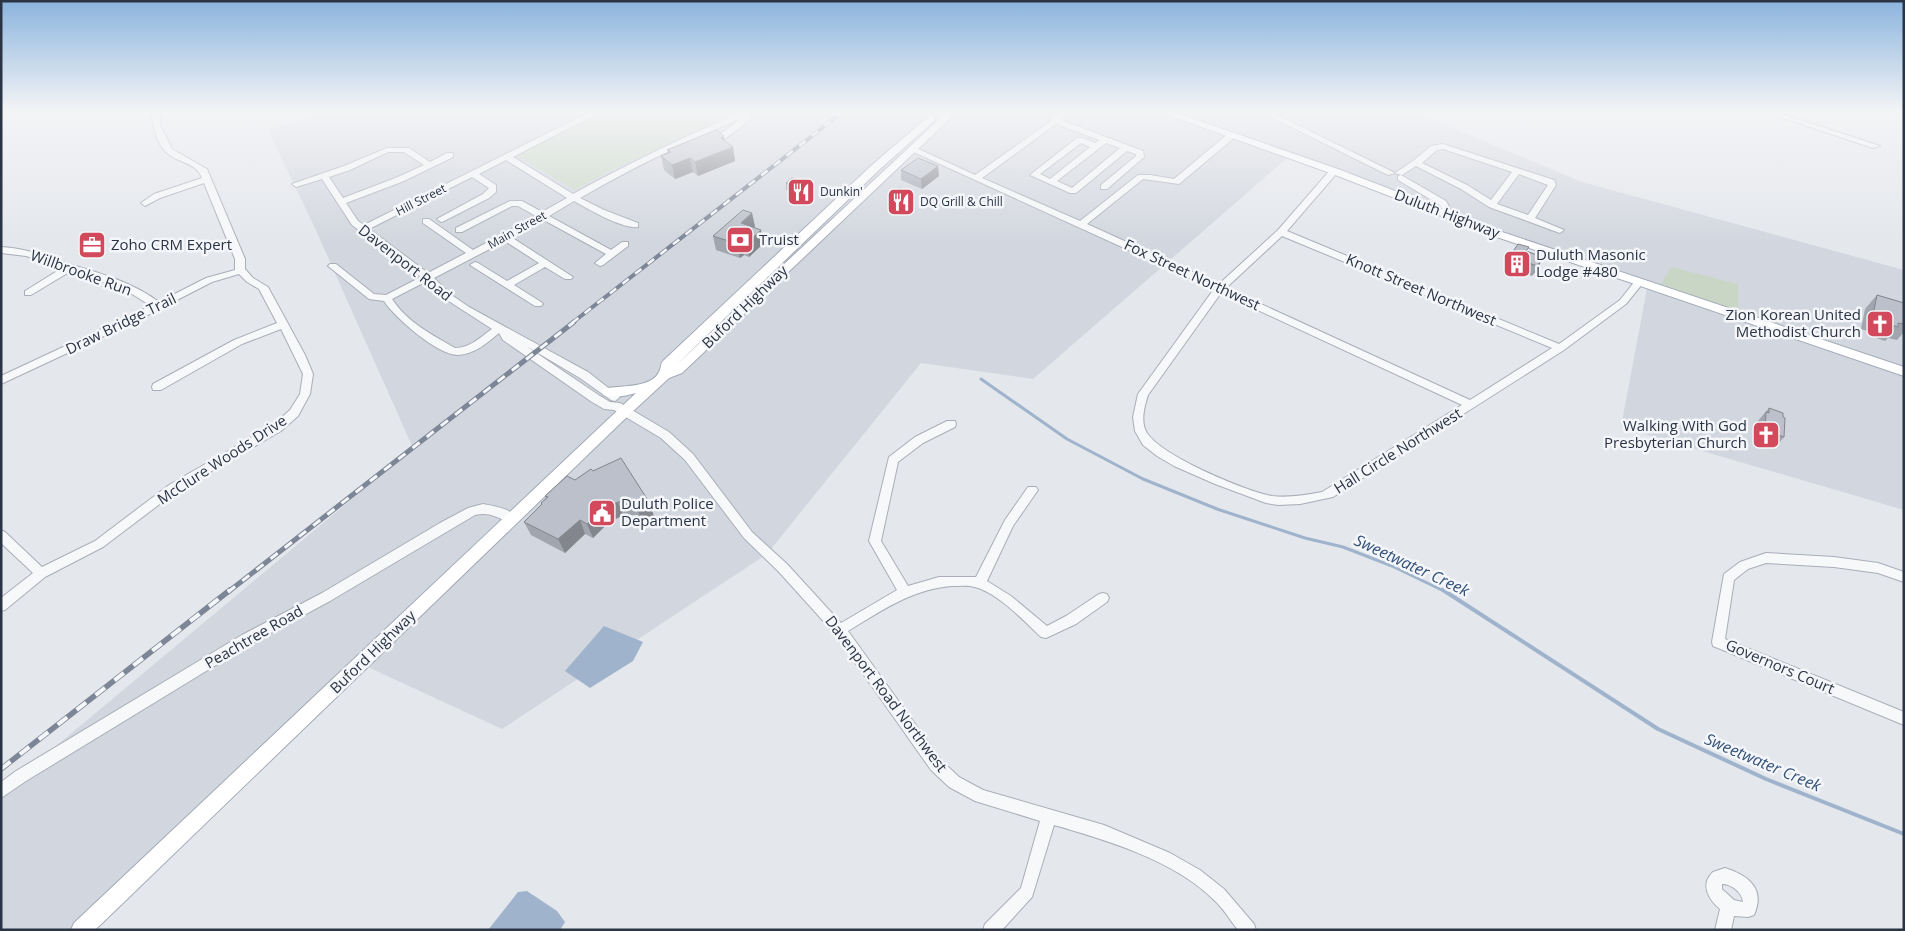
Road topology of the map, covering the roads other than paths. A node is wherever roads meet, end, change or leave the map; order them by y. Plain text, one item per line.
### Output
1 (176, 154) edge
2 (376, 154) edge
3 (413, 154) edge
4 (512, 154) edge
5 (656, 154) edge
6 (666, 154) edge
7 (897, 154) edge
8 (900, 154) edge
9 (925, 154) edge
10 (1008, 154) edge
11 (1061, 154) edge
12 (1085, 154) edge
13 (1118, 154) edge
14 (1140, 154) edge
15 (1212, 154) edge
16 (1287, 154) edge
17 (1354, 154) edge
18 (1426, 154) edge
19 (1470, 154) edge
20 (450, 155) dead end
21 (507, 157) junction
22 (645, 160) junction
23 (1416, 163) junction
24 (430, 165) junction
25 (1518, 170) junction
26 (1334, 171) junction
27 (473, 174) junction
28 (1397, 175) junction
29 (324, 176) junction
30 (1092, 176) junction
31 (976, 178) junction
32 (208, 179) junction
33 (1051, 182) junction
34 (296, 184) dead end
35 (574, 198) junction
36 (342, 202) junction
37 (145, 203) dead end
38 (1492, 205) junction
39 (830, 211) junction
40 (1449, 214) junction
41 (542, 217) junction
42 (441, 219) dead end
43 (1530, 219) junction
44 (426, 221) dead end
45 (1081, 224) junction
46 (635, 225) dead end
47 (363, 229) junction
48 (459, 230) dead end
49 (1560, 230) dead end
50 (1281, 232) junction
51 (505, 237) junction
52 (816, 239) junction
53 (625, 244) dead end
54 (1, 250) edge
55 (473, 254) junction
56 (612, 254) junction
57 (545, 263) junction
58 (600, 263) dead end
59 (475, 265) dead end
60 (333, 266) dead end
61 (70, 267) junction
62 (241, 271) junction
63 (763, 274) junction
64 (568, 277) dead end
65 (428, 278) junction
66 (1638, 283) junction
67 (507, 285) junction
68 (1220, 288) junction
69 (28, 294) dead end
70 (758, 294) junction
71 (387, 298) junction
72 (538, 304) dead end
73 (158, 306) junction
74 (283, 324) junction
75 (501, 330) junction
76 (1560, 348) junction
77 (1904, 372) edge
78 (665, 375) junction
79 (1, 380) edge
80 (654, 385) junction
81 (157, 387) dead end
82 (608, 392) junction
83 (1470, 404) junction
84 (621, 408) junction
85 (951, 424) dead end
86 (1032, 490) dead end
87 (513, 519) junction
88 (1, 535) edge
89 (41, 573) junction
90 (1904, 577) edge
91 (980, 583) junction
92 (904, 591) junction
93 (1103, 598) dead end
94 (1, 606) edge
95 (840, 630) junction
96 (1904, 719) edge
97 (1, 791) edge
98 (1049, 816) junction
99 (1728, 907) dead end
100 (80, 930) edge
101 (991, 930) edge
102 (1248, 930) edge
103 (1723, 930) edge

1 - 32 street
2 - 29 street
3 - 24 street
4 - 21 street, Hill Street
5 - 22 street, Main Street
6 - 22 street, Main Street
7 - 39 main road, Buford Highway
8 - 52 main road, Buford Highway
9 - 31 street, Fox Street Northwest
10 - 31 street
11 - 33 street
12 - 33 street
13 - 30 street
14 - 30 street
15 - 45 street
16 - 26 main road, Duluth Highway
17 - 28 street
18 - 23 street
19 - 25 street
20 - 24 street
21 - 27 street, Hill Street
21 - 35 street
22 - 35 street, Main Street
23 - 28 street
23 - 38 street
24 - 36 street
25 - 38 street
25 - 43 street
26 - 40 main road, Duluth Highway
26 - 50 street, Hall Circle Northwest
27 - 42 street
27 - 47 street, Hill Street
28 - 40 street
29 - 34 street
29 - 36 street, Davenport Road
30 - 33 street
31 - 45 street, Fox Street Northwest
32 - 37 street
32 - 62 street
35 - 41 street, Main Street
35 - 46 street
36 - 47 street, Davenport Road
38 - 43 street
39 - 52 main road
39 - 63 main road, Buford Highway
40 - 66 main road, Duluth Highway
41 - 48 street
41 - 51 street, Main Street
41 - 56 street
43 - 49 street
44 - 55 street
45 - 68 street, Fox Street Northwest
47 - 65 street, Davenport Road
50 - 68 street, Hall Circle Northwest
50 - 76 street, Knott Street Northwest
51 - 55 street, Main Street
51 - 57 street
52 - 70 main road, Buford Highway
53 - 56 street
54 - 61 street, Willbrooke Run
55 - 65 street, Main Street
56 - 58 street
57 - 64 street
57 - 67 street
59 - 67 street
60 - 71 street
61 - 69 street
61 - 73 street, Willbrooke Run
62 - 73 street, Draw Bridge Trail
62 - 74 street, McClure Woods Drive
63 - 70 main road
63 - 78 main road, Buford Highway
65 - 71 street, Main Street
65 - 75 street, Davenport Road
66 - 76 street, Hall Circle Northwest
66 - 77 main road, Duluth Highway
67 - 72 street
68 - 83 street, Fox Street Northwest
68 - 83 street, Hall Circle Northwest
70 - 78 main road, Buford Highway
71 - 75 street
73 - 79 street, Draw Bridge Trail
74 - 81 street
74 - 89 street, McClure Woods Drive
75 - 82 street, Davenport Road
75 - 84 street, Davenport Road
76 - 83 street, Hall Circle Northwest
78 - 80 main road, Buford Highway
80 - 82 main road
80 - 84 main road, Buford Highway
82 - 84 street, Davenport Road
84 - 87 main road, Buford Highway
84 - 95 street, Davenport Road Northwest
85 - 92 street
86 - 91 street
87 - 97 street, Peachtree Road
87 - 100 main road, Buford Highway
88 - 89 street
89 - 94 street, McClure Woods Drive
90 - 96 street, Governors Court
91 - 92 street
91 - 93 street
92 - 95 street
95 - 98 street, Davenport Road Northwest
98 - 101 street
98 - 102 street, Davenport Road Northwest
99 - 103 street

